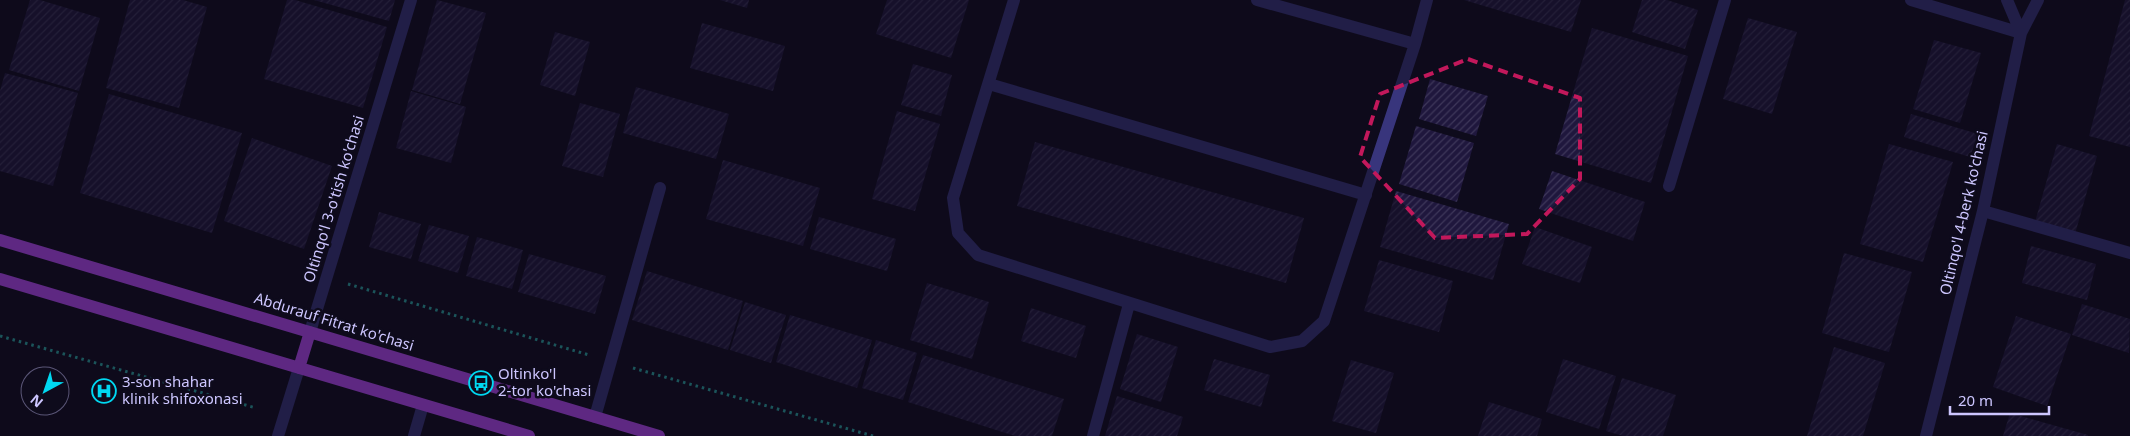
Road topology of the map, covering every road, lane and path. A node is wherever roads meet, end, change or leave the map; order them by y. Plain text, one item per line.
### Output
1 (411, 0) edge
2 (1014, 0) edge
3 (1257, 0) edge
4 (1427, 0) edge
5 (1725, 0) edge
6 (1911, 0) edge
7 (2007, 0) edge
8 (2038, 0) edge
9 (2021, 33) junction
10 (1415, 44) junction
11 (989, 84) junction
12 (1669, 186) dead end
13 (660, 188) dead end
14 (1366, 195) junction
15 (1983, 211) junction
16 (0, 240) edge
17 (2130, 253) edge
18 (0, 279) edge
19 (1129, 304) junction
20 (310, 332) junction
21 (0, 336) edge
22 (299, 368) junction
23 (423, 405) junction
24 (256, 408) dead end
25 (595, 417) junction
26 (278, 436) edge
27 (414, 436) edge
28 (529, 436) edge
29 (659, 436) edge
30 (1093, 436) edge
31 (1926, 436) edge

1 - 20 street, Oltinqo'l 3-o'tish ko'chasi
2 - 11 street
3 - 10 street
4 - 10 street
5 - 12 street
6 - 9 street
7 - 9 street
8 - 9 street, Oltinqo'l 4-berk ko'chasi
9 - 15 street, Oltinqo'l 4-berk ko'chasi
10 - 14 street
11 - 14 street
11 - 19 street
13 - 25 street
14 - 19 street
15 - 17 street
15 - 31 street, Oltinqo'l 4-berk ko'chasi
16 - 20 main road, Abdurauf Fitrat ko'chasi
18 - 22 main road
19 - 30 street
20 - 22 main road, Oltinqo'l 3-o'tish ko'chasi
20 - 25 main road, Abdurauf Fitrat ko'chasi
21 - 24 path
22 - 23 main road
22 - 26 street, Oltinqo'l 3-o'tish ko'chasi
23 - 27 street
23 - 28 main road
25 - 29 main road, Abdurauf Fitrat ko'chasi

